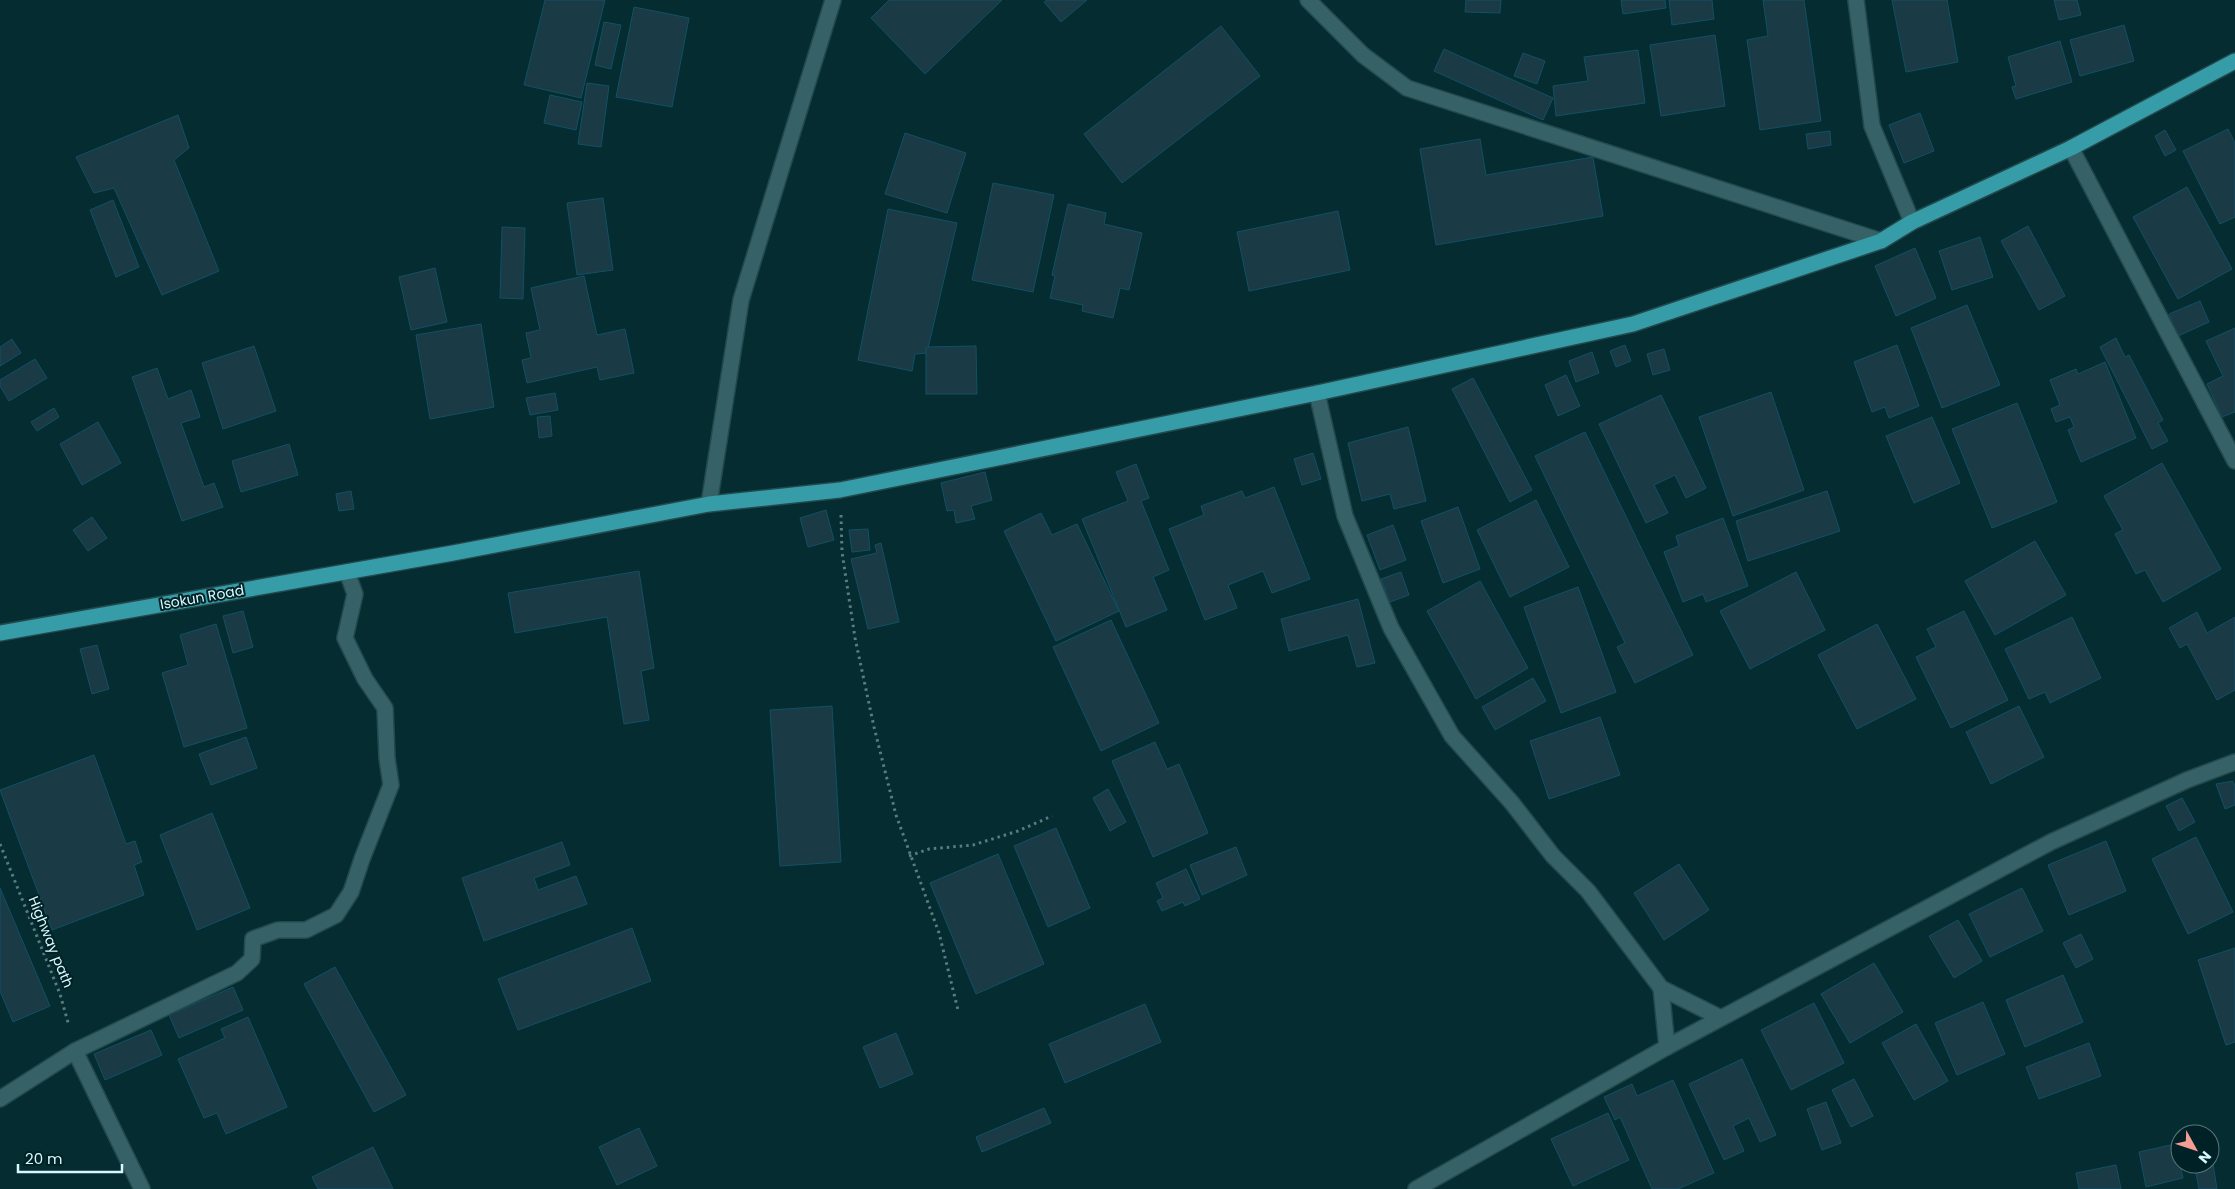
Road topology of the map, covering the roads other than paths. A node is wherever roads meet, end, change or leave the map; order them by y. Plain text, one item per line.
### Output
1 (833, 0) edge
2 (1856, 0) edge
3 (1315, 3) edge
4 (2235, 62) edge
5 (2070, 148) junction
6 (1912, 222) junction
7 (1881, 241) junction
8 (1317, 393) junction
9 (2235, 461) edge
10 (709, 504) junction
11 (347, 572) junction
12 (0, 633) edge
13 (2235, 762) edge
14 (1661, 988) junction
15 (1721, 1018) junction
16 (1667, 1047) junction
17 (75, 1051) junction
18 (0, 1099) edge
19 (142, 1189) edge
20 (1416, 1189) edge

1 - 10 street
2 - 6 street
3 - 7 street
4 - 5 main road, Isokun Road
5 - 6 main road, Isokun Road
5 - 9 street
6 - 7 main road, Isokun Road
7 - 8 main road, Isokun Road
8 - 10 main road, Isokun Road
8 - 14 street
10 - 11 main road, Isokun Road
11 - 12 main road, Isokun Road
11 - 17 street
13 - 15 street
14 - 15 street
14 - 16 street
15 - 16 street
16 - 20 street
17 - 18 street
17 - 19 street

